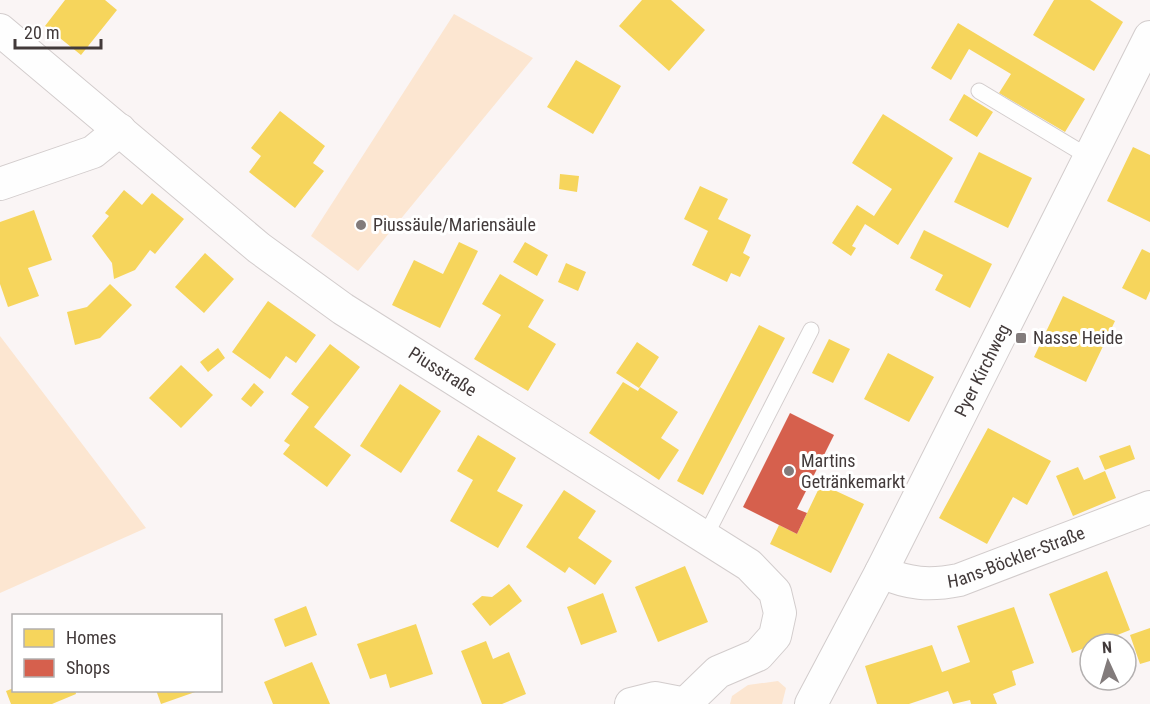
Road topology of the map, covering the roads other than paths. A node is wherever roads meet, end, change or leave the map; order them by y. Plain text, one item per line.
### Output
1 (0, 30) edge
2 (1150, 37) edge
3 (979, 91) dead end
4 (120, 130) junction
5 (1089, 157) junction
6 (0, 184) edge
7 (811, 330) dead end
8 (1150, 507) edge
9 (705, 537) junction
10 (881, 572) junction
11 (631, 704) edge
12 (686, 704) edge
13 (811, 704) edge

1 - 4 street, Piusstraße
2 - 5 street, Pyer Kirchweg
3 - 5 lane
4 - 6 street
4 - 9 street, Piusstraße
5 - 10 street, Pyer Kirchweg
7 - 9 lane
8 - 10 street, Hans-Böckler-Straße
9 - 12 street, Piusstraße
10 - 13 street, Pyer Kirchweg
11 - 12 street

